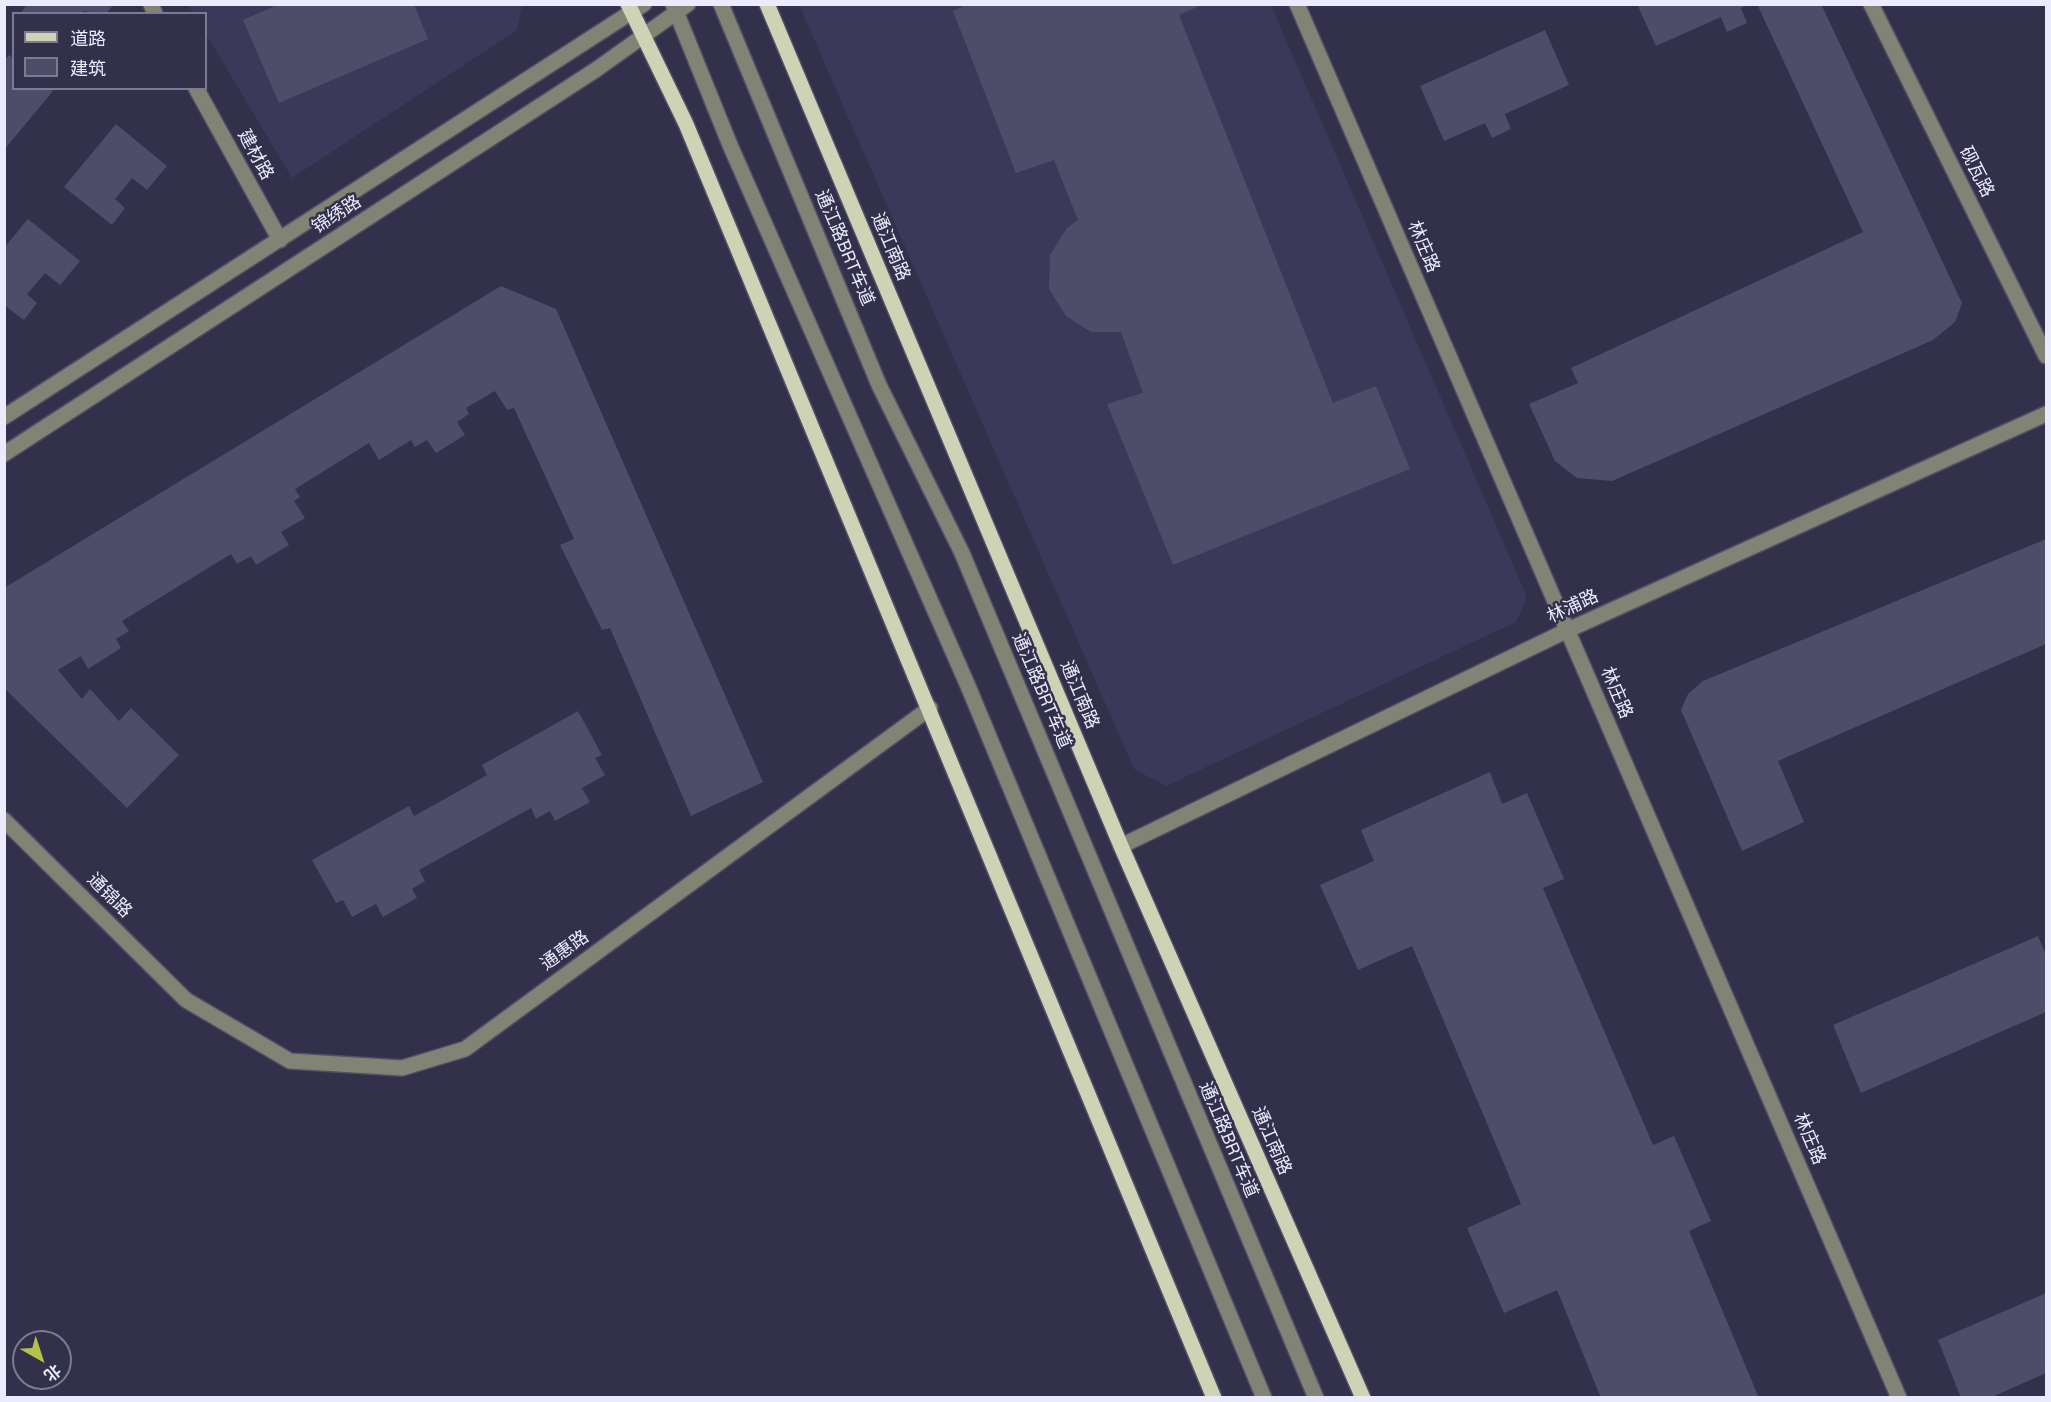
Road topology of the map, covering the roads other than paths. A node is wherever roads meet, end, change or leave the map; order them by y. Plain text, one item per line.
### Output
1 (721, 4) edge
2 (767, 4) edge
3 (1297, 4) edge
4 (1871, 4) edge
5 (635, 7) edge
6 (679, 7) edge
7 (644, 36) junction
8 (197, 90) edge
9 (280, 240) junction
10 (2046, 356) edge
11 (2046, 414) edge
12 (4, 417) edge
13 (4, 454) edge
14 (1568, 630) junction
15 (930, 708) junction
16 (4, 820) edge
17 (1121, 846) junction
18 (186, 1000) joint
19 (1214, 1398) edge
20 (1264, 1398) edge
21 (1316, 1398) edge
22 (1362, 1398) edge
23 (1899, 1398) edge

1 - 21 street, 通江路BRT车道
2 - 17 main road, 通江南路
3 - 14 street, 林庄路
4 - 10 street, 砚瓦路
5 - 7 main road
5 - 9 street, 锦绣路
6 - 7 street, 锦绣路
6 - 20 street
7 - 13 street, 锦绣路
7 - 15 main road
8 - 9 street, 建材路
9 - 12 street, 锦绣路
11 - 14 street, 林浦路
14 - 17 street, 林浦路
14 - 23 street, 林庄路
15 - 18 street, 通惠路
15 - 19 main road
16 - 18 street, 通锦路
17 - 22 main road, 通江南路

